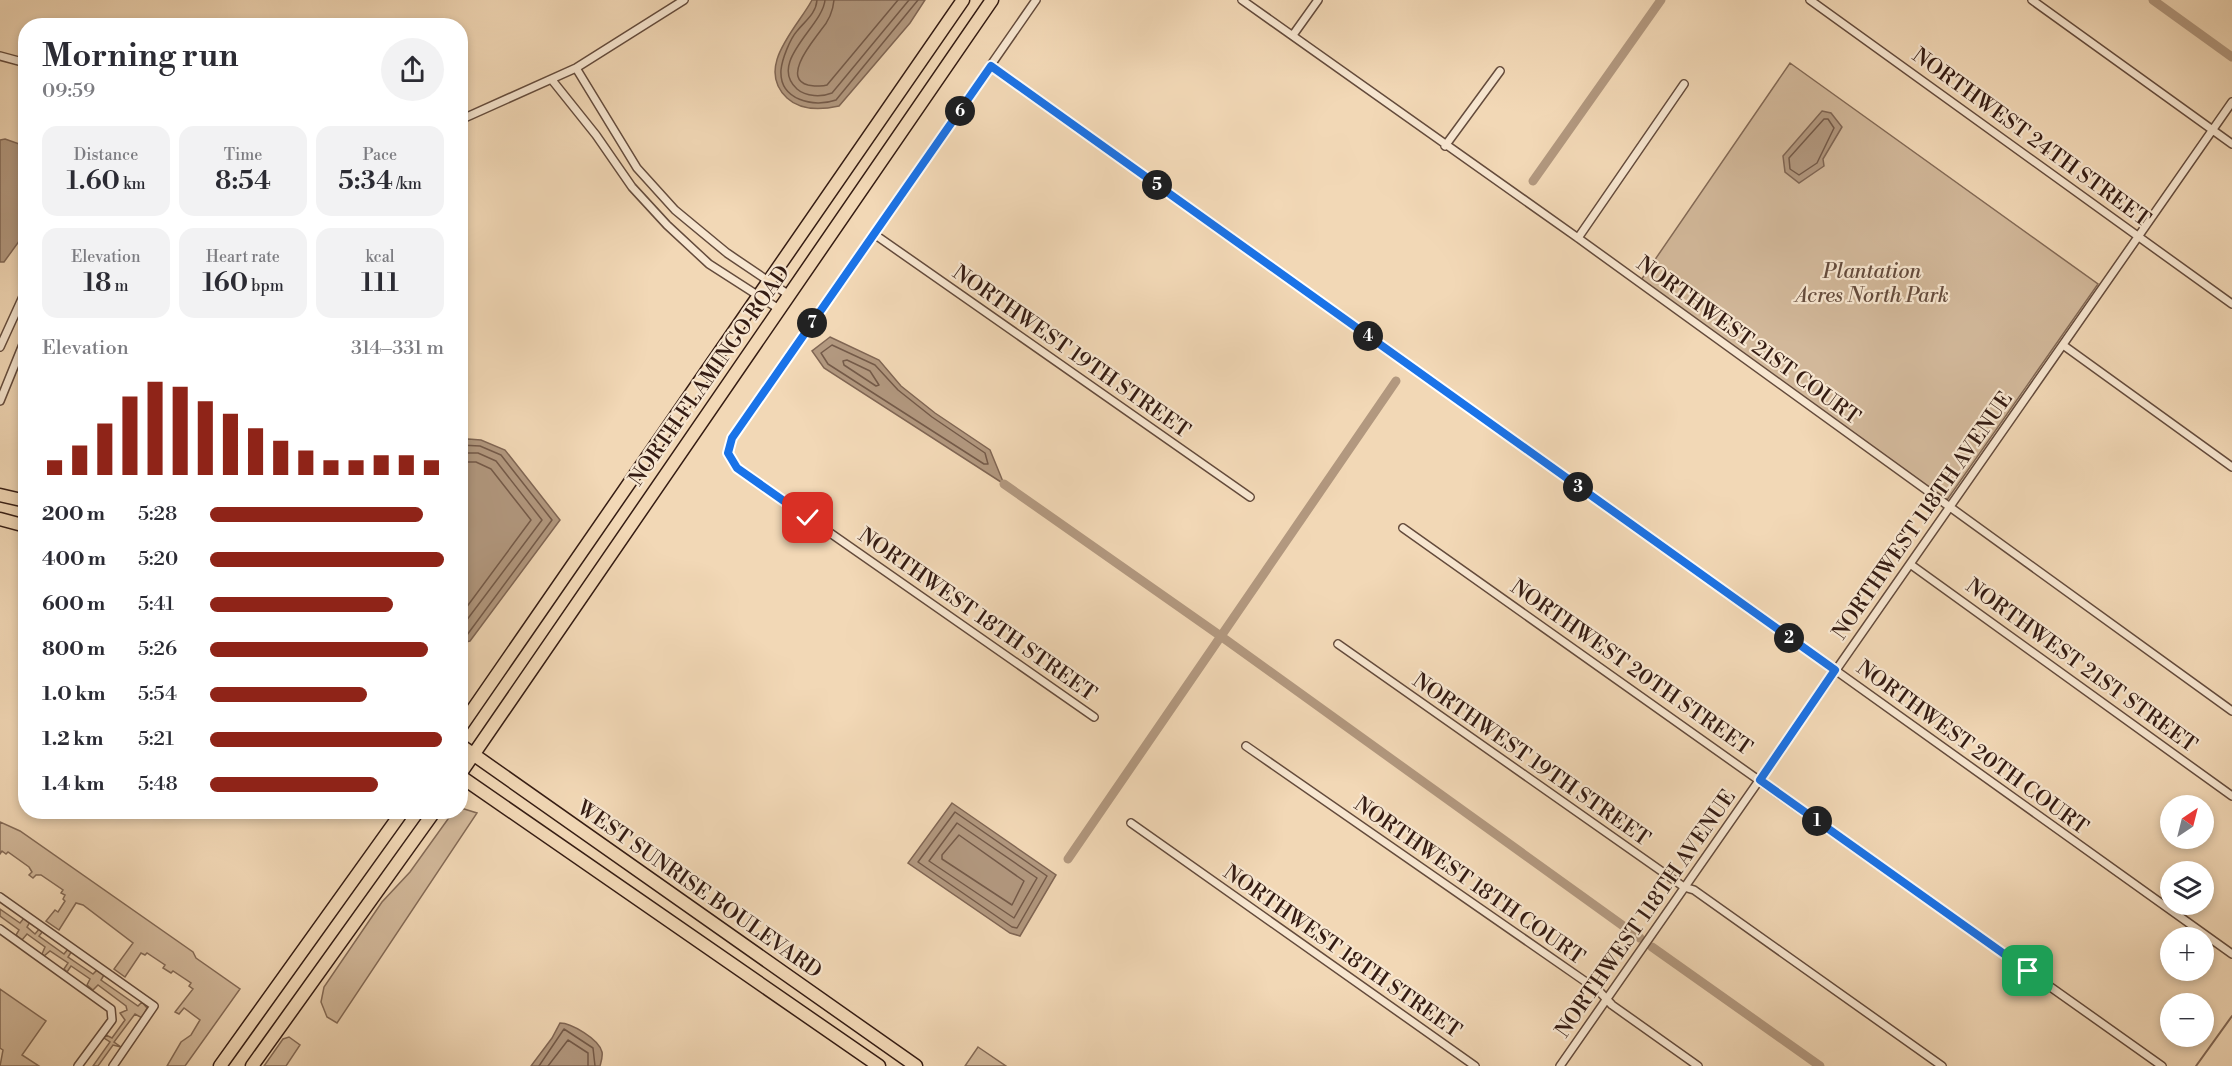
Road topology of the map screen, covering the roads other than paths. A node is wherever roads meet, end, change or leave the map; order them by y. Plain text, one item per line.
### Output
1 (684, 0) edge
2 (963, 0) edge
3 (992, 0) edge
4 (1036, 0) edge
5 (1242, 0) edge
6 (1318, 0) edge
7 (1810, 0) edge
8 (2032, 0) edge
9 (1293, 35) junction
10 (0, 56) edge
11 (18, 61) edge
12 (991, 66) junction
13 (576, 68) junction
14 (1500, 70) dead end
15 (552, 80) junction
16 (1683, 84) dead end
17 (2232, 102) edge
18 (468, 117) edge
19 (2212, 130) junction
20 (2232, 144) edge
21 (1445, 146) junction
22 (873, 234) junction
23 (2139, 236) junction
24 (1578, 238) junction
25 (768, 281) junction
26 (789, 295) junction
27 (758, 297) junction
28 (2232, 304) edge
29 (18, 308) edge
30 (779, 309) junction
31 (2063, 345) junction
32 (0, 347) edge
33 (18, 357) edge
34 (0, 401) edge
35 (2232, 467) edge
36 (0, 495) edge
37 (1250, 497) dead end
38 (18, 499) edge
39 (1950, 507) junction
40 (0, 519) edge
41 (18, 524) edge
42 (1402, 528) dead end
43 (1910, 564) junction
44 (1338, 645) dead end
45 (1835, 670) junction
46 (2232, 711) edge
47 (468, 716) edge
48 (1094, 717) dead end
49 (1246, 746) dead end
50 (468, 750) edge
51 (474, 754) junction
52 (468, 763) edge
53 (1760, 780) junction
54 (468, 781) edge
55 (2232, 796) edge
56 (397, 819) edge
57 (429, 819) edge
58 (1131, 823) dead end
59 (1684, 887) junction
60 (0, 897) edge
61 (0, 929) edge
62 (2232, 954) edge
63 (1606, 999) junction
64 (78, 1066) edge
65 (113, 1066) edge
66 (220, 1066) edge
67 (252, 1066) edge
68 (879, 1066) edge
69 (916, 1066) edge
70 (1476, 1066) edge
71 (1560, 1066) edge
72 (1698, 1066) edge
73 (1942, 1066) edge
74 (2162, 1066) edge

1 - 13 street
2 - 25 highway, NORTH FLAMINGO ROAD
3 - 26 highway, NORTH FLAMINGO ROAD
4 - 12 street
5 - 9 street, NORTHWEST 21ST COURT
6 - 9 street
7 - 23 street, NORTHWEST 24TH STREET
8 - 19 street
9 - 21 street, NORTHWEST 21ST COURT
10 - 11 street
12 - 22 street
12 - 45 street, NORTHWEST 20TH COURT
13 - 15 street
13 - 25 street
14 - 21 street
15 - 18 street
15 - 27 street
16 - 24 street
17 - 19 street, NORTHWEST 118TH AVENUE
19 - 20 street
19 - 23 street, NORTHWEST 118TH AVENUE
21 - 24 street, NORTHWEST 21ST COURT
22 - 37 street, NORTHWEST 19TH STREET
22 - 48 street, NORTHWEST 18TH STREET
23 - 28 street, NORTHWEST 24TH STREET
23 - 31 street, NORTHWEST 118TH AVENUE
24 - 39 street, NORTHWEST 21ST COURT
25 - 26 street
25 - 27 highway, NORTH FLAMINGO ROAD
26 - 30 highway, NORTH FLAMINGO ROAD
27 - 30 street
27 - 47 highway, NORTH FLAMINGO ROAD
29 - 32 street
30 - 51 highway, NORTH FLAMINGO ROAD
31 - 35 street
31 - 39 street, NORTHWEST 118TH AVENUE
33 - 34 street
36 - 38 highway
39 - 43 street, NORTHWEST 118TH AVENUE
39 - 46 street, NORTHWEST 21ST COURT
40 - 41 highway
42 - 53 street, NORTHWEST 20TH STREET
43 - 45 street, NORTHWEST 118TH AVENUE
43 - 55 street, NORTHWEST 21ST STREET
44 - 59 street, NORTHWEST 19TH STREET
45 - 53 street, NORTHWEST 118TH AVENUE
45 - 62 street, NORTHWEST 20TH COURT
49 - 63 street, NORTHWEST 18TH COURT
50 - 51 highway, WEST SUNRISE BOULEVARD
51 - 52 highway, NORTH FLAMINGO ROAD
51 - 69 highway, WEST SUNRISE BOULEVARD
53 - 59 street, NORTHWEST 118TH AVENUE
53 - 74 street, NORTHWEST 20TH STREET
54 - 68 highway, WEST SUNRISE BOULEVARD
56 - 66 highway
57 - 67 highway
58 - 70 street, NORTHWEST 18TH STREET
59 - 63 street, NORTHWEST 118TH AVENUE
59 - 73 street, NORTHWEST 19TH STREET
60 - 65 street
61 - 64 street
63 - 71 street, NORTHWEST 118TH AVENUE
63 - 72 street, NORTHWEST 18TH COURT

